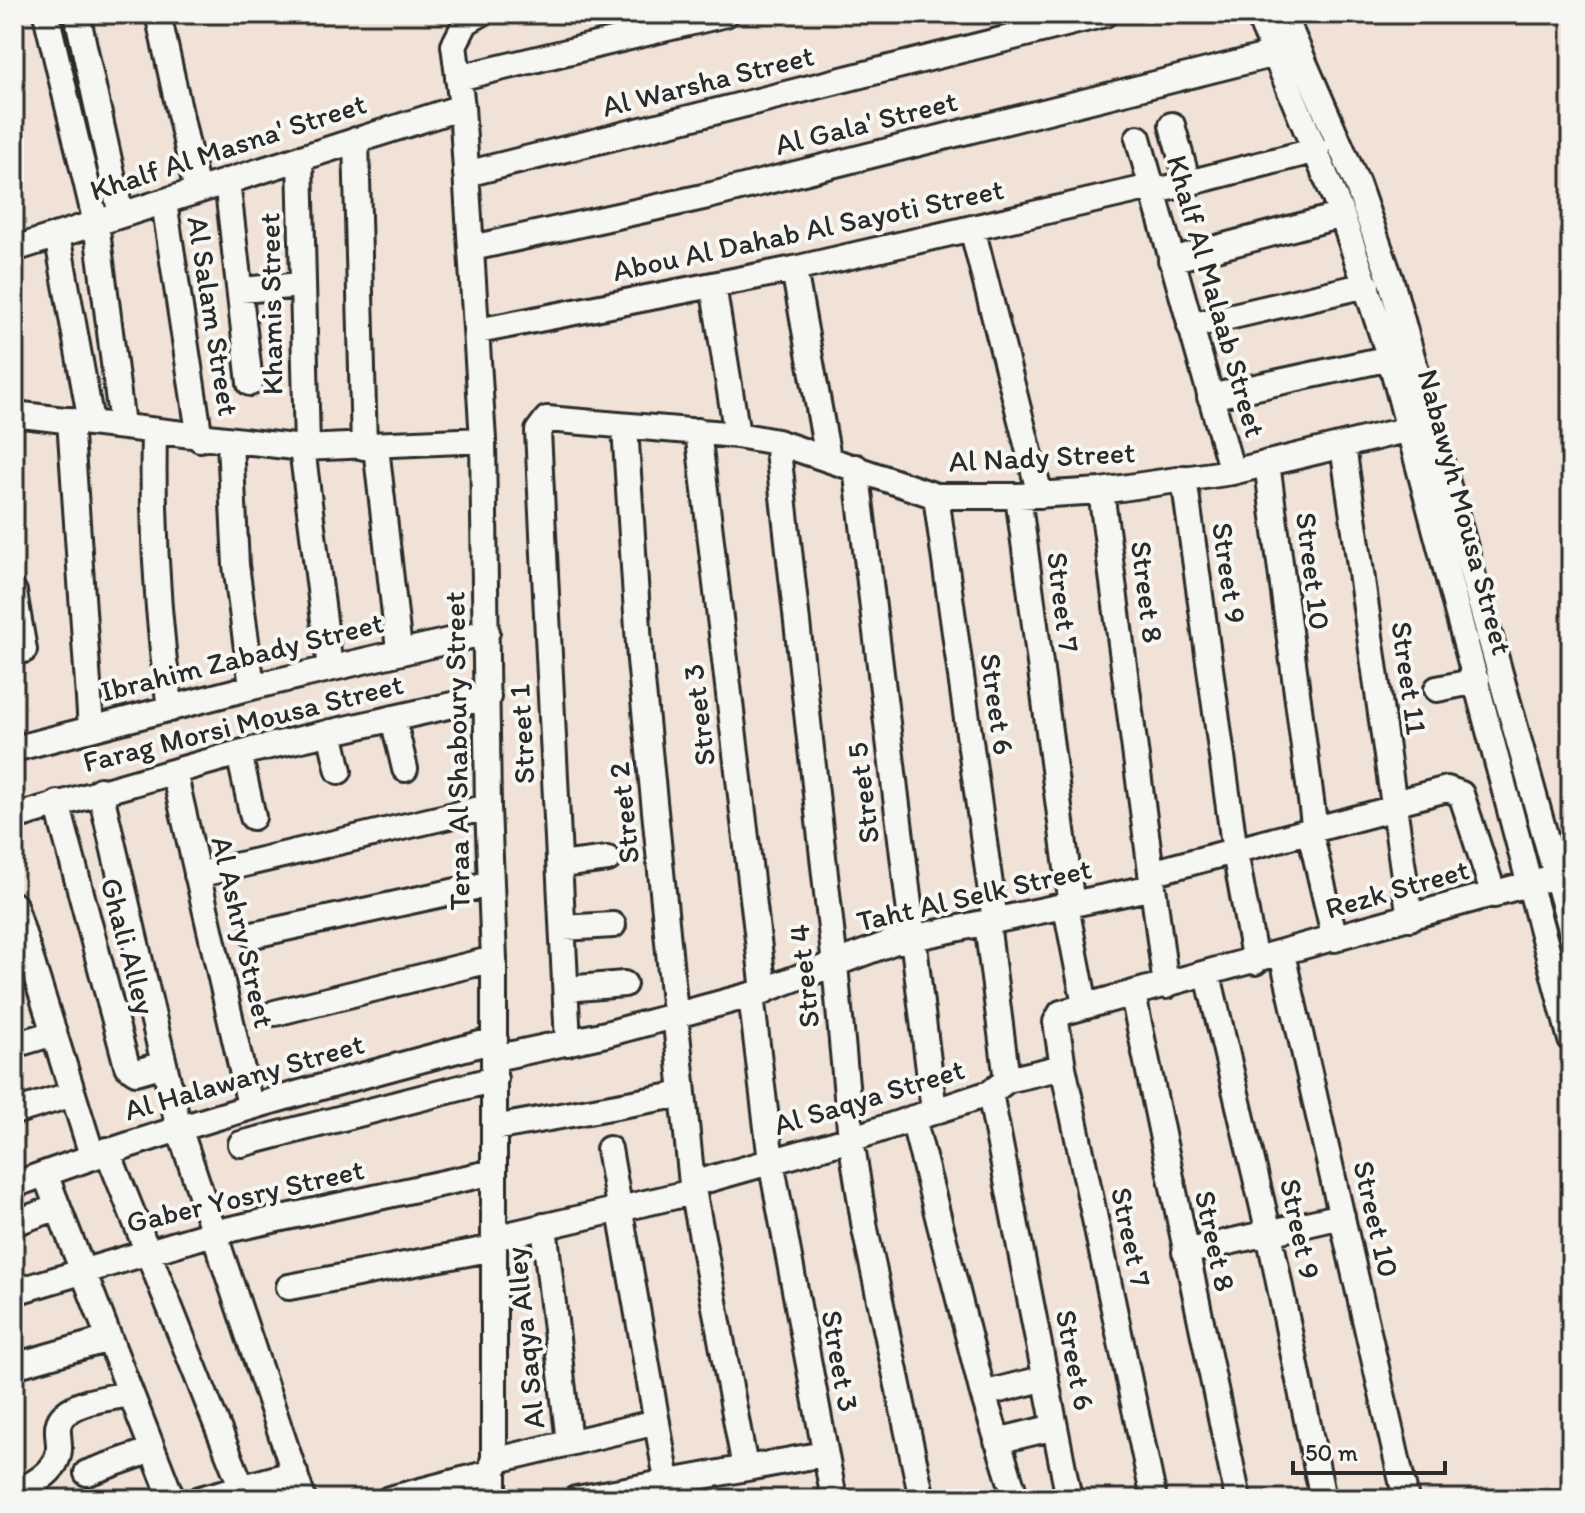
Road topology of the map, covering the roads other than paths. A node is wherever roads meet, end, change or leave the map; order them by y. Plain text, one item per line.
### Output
1 (46, 14) edge
2 (77, 14) edge
3 (158, 14) edge
4 (480, 14) edge
5 (726, 14) edge
6 (1105, 14) edge
7 (1258, 14) edge
8 (1283, 14) edge
9 (1275, 54) junction
10 (458, 78) junction
11 (462, 107) junction
12 (1172, 125) dead end
13 (1138, 138) dead end
14 (356, 140) junction
15 (1317, 150) junction
16 (300, 158) junction
17 (466, 174) junction
18 (227, 181) junction
19 (1188, 183) junction
20 (1152, 190) junction
21 (197, 191) junction
22 (164, 202) junction
23 (121, 215) junction
24 (1342, 215) junction
25 (96, 223) junction
26 (972, 228) junction
27 (57, 235) junction
28 (15, 242) edge
29 (472, 248) junction
30 (1171, 260) junction
31 (794, 269) junction
32 (302, 285) junction
33 (713, 285) junction
34 (1367, 285) junction
35 (240, 290) junction
36 (1190, 326) junction
37 (478, 331) junction
38 (1390, 358) junction
39 (250, 383) dead end
40 (1210, 397) junction
41 (14, 414) edge
42 (80, 421) junction
43 (541, 424) joint
44 (122, 425) junction
45 (625, 427) junction
46 (1409, 429) junction
47 (698, 431) junction
48 (154, 432) junction
49 (737, 435) junction
50 (200, 439) junction
51 (483, 440) junction
52 (230, 442) junction
53 (777, 442) junction
54 (1343, 446) junction
55 (370, 447) junction
56 (304, 448) junction
57 (828, 458) junction
58 (1267, 463) junction
59 (856, 467) junction
60 (1232, 472) junction
61 (1184, 478) junction
62 (1101, 491) junction
63 (936, 496) junction
64 (1029, 496) junction
65 (14, 592) edge
66 (487, 632) junction
67 (24, 650) dead end
68 (399, 650) junction
69 (330, 668) junction
70 (1477, 681) junction
71 (252, 687) junction
72 (1437, 689) dead end
73 (488, 697) junction
74 (170, 709) junction
75 (393, 718) junction
76 (91, 728) junction
77 (330, 732) junction
78 (14, 749) edge
79 (239, 753) junction
80 (405, 769) dead end
81 (339, 771) dead end
82 (174, 772) junction
83 (100, 790) junction
84 (57, 803) junction
85 (1394, 805) junction
86 (488, 807) junction
87 (14, 817) edge
88 (253, 817) dead end
89 (1312, 832) junction
90 (1235, 852) junction
91 (608, 859) dead end
92 (1560, 864) edge
93 (560, 865) junction
94 (197, 875) junction
95 (1152, 880) junction
96 (489, 884) junction
97 (1530, 884) junction
98 (1494, 895) junction
99 (14, 905) edge
100 (1069, 906) junction
101 (1410, 918) junction
102 (991, 922) junction
103 (613, 925) dead end
104 (563, 928) junction
105 (1571, 929) edge
106 (253, 935) dead end
107 (913, 937) junction
108 (1335, 939) junction
109 (21, 953) edge
110 (1282, 954) junction
111 (494, 959) junction
112 (1255, 962) junction
113 (835, 965) junction
114 (1208, 975) junction
115 (624, 984) dead end
116 (1166, 986) junction
117 (566, 989) junction
118 (758, 993) junction
119 (1133, 995) junction
120 (1085, 1005) junction
121 (275, 1013) dead end
122 (676, 1017) junction
123 (54, 1033) junction
124 (1571, 1040) edge
125 (568, 1043) junction
126 (14, 1045) edge
127 (495, 1059) junction
128 (164, 1064) junction
129 (1063, 1067) junction
130 (998, 1086) junction
131 (73, 1094) junction
132 (683, 1094) junction
133 (250, 1105) junction
134 (14, 1112) edge
135 (924, 1115) junction
136 (179, 1128) junction
137 (494, 1128) junction
138 (851, 1139) junction
139 (241, 1144) dead end
140 (609, 1149) dead end
141 (99, 1153) junction
142 (771, 1161) junction
143 (494, 1172) junction
144 (45, 1174) junction
145 (14, 1185) edge
146 (692, 1188) junction
147 (58, 1207) junction
148 (620, 1208) junction
149 (1342, 1216) junction
150 (14, 1223) edge
151 (544, 1226) junction
152 (213, 1233) junction
153 (1269, 1233) junction
154 (494, 1243) junction
155 (146, 1252) junction
156 (1185, 1252) junction
157 (82, 1270) junction
158 (289, 1287) dead end
159 (14, 1292) edge
160 (109, 1339) junction
161 (14, 1366) edge
162 (1046, 1378) junction
163 (130, 1394) junction
164 (983, 1394) junction
165 (657, 1422) junction
166 (1055, 1427) junction
167 (997, 1441) junction
168 (569, 1442) junction
169 (152, 1450) junction
170 (824, 1454) junction
171 (493, 1466) junction
172 (745, 1467) junction
173 (87, 1473) dead end
174 (295, 1473) junction
175 (667, 1480) junction
176 (242, 1488) junction
177 (45, 1490) edge
178 (14, 1493) edge
179 (172, 1499) edge
180 (200, 1499) edge
181 (303, 1499) edge
182 (389, 1499) edge
183 (494, 1499) edge
184 (576, 1499) edge
185 (834, 1499) edge
186 (922, 1499) edge
187 (1016, 1499) edge
188 (1069, 1499) edge
189 (1154, 1499) edge
190 (1238, 1499) edge
191 (1323, 1499) edge
192 (1406, 1499) edge

1 - 25 street
2 - 23 street
3 - 21 street
4 - 10 street, Teraa Al Shaboury Street
5 - 10 street
6 - 17 street, Al Warsha Street
7 - 9 street, Nabawyh Mousa Street
8 - 92 street, Nabawyh Mousa Street
9 - 15 street, Nabawyh Mousa Street
9 - 29 street, Al Gala' Street
10 - 11 street, Teraa Al Shaboury Street
11 - 14 street, Khalf Al Masna' Street
11 - 17 street, Teraa Al Shaboury Street
12 - 19 street
13 - 20 street, Khalf Al Malaab Street
14 - 16 street, Khalf Al Masna' Street
14 - 55 street
15 - 19 street, Abou Al Dahab Al Sayoti Street
15 - 24 street, Nabawyh Mousa Street
16 - 18 street, Khalf Al Masna' Street
16 - 32 street, Khamis Street
17 - 29 street, Teraa Al Shaboury Street
18 - 21 street, Khalf Al Masna' Street
18 - 35 street
19 - 20 street, Abou Al Dahab Al Sayoti Street
20 - 26 street, Abou Al Dahab Al Sayoti Street
20 - 30 street, Khalf Al Malaab Street
21 - 22 street, Khalf Al Masna' Street
22 - 23 street, Khalf Al Masna' Street
22 - 50 street, Al Salam Street
23 - 25 street, Khalf Al Masna' Street
24 - 30 street
24 - 34 street, Nabawyh Mousa Street
25 - 27 street, Khalf Al Masna' Street
25 - 44 street
26 - 31 street, Abou Al Dahab Al Sayoti Street
26 - 64 street, Street 7
27 - 28 street, Khalf Al Masna' Street
27 - 42 street
29 - 37 street, Teraa Al Shaboury Street
30 - 36 street, Khalf Al Malaab Street
31 - 33 street, Abou Al Dahab Al Sayoti Street
31 - 57 street
32 - 35 street
32 - 56 street, Khamis Street
33 - 37 street, Abou Al Dahab Al Sayoti Street
33 - 49 street
34 - 36 street
34 - 38 street, Nabawyh Mousa Street
35 - 39 street
36 - 40 street, Khalf Al Malaab Street
37 - 51 street, Teraa Al Shaboury Street
38 - 40 street
38 - 46 street, Nabawyh Mousa Street
40 - 60 street, Khalf Al Malaab Street
41 - 42 street
42 - 44 street
42 - 76 street
43 - 45 street, Al Nady Street
43 - 93 street, Street 1
44 - 48 street
45 - 47 street, Al Nady Street
45 - 122 street, Street 2
46 - 54 street, Al Nady Street
46 - 70 street, Nabawyh Mousa Street
47 - 49 street, Al Nady Street
47 - 118 street, Street 3
48 - 50 street
48 - 74 street
49 - 53 street, Al Nady Street
50 - 52 street
51 - 55 street
51 - 66 street, Teraa Al Shaboury Street
52 - 56 street
52 - 71 street
53 - 57 street, Al Nady Street
53 - 113 street, Street 4
54 - 58 street, Al Nady Street
54 - 85 street, Street 11
55 - 56 street
55 - 68 street
56 - 69 street, Khamis Street
57 - 59 street, Al Nady Street
58 - 60 street, Al Nady Street
58 - 89 street, Street 10
59 - 63 street, Al Nady Street
59 - 107 street, Street 5
60 - 61 street, Al Nady Street
61 - 62 street, Al Nady Street
61 - 90 street, Street 9
62 - 64 street, Al Nady Street
62 - 95 street, Street 8
63 - 64 street, Al Nady Street
63 - 102 street, Street 6
64 - 100 street, Street 7
65 - 67 street
66 - 68 street, Ibrahim Zabady Street
66 - 73 street, Teraa Al Shaboury Street
68 - 69 street, Ibrahim Zabady Street
69 - 71 street, Ibrahim Zabady Street
70 - 72 street
70 - 97 street, Nabawyh Mousa Street
71 - 74 street, Ibrahim Zabady Street
73 - 75 street, Farag Morsi Mousa Street
73 - 86 street, Teraa Al Shaboury Street
74 - 76 street, Ibrahim Zabady Street
75 - 77 street, Farag Morsi Mousa Street
75 - 80 street
76 - 78 street, Ibrahim Zabady Street
77 - 79 street, Farag Morsi Mousa Street
77 - 81 street
79 - 82 street, Farag Morsi Mousa Street
79 - 88 street
82 - 83 street, Farag Morsi Mousa Street
82 - 94 street, Al Ashry Street
83 - 84 street, Farag Morsi Mousa Street
83 - 128 street
84 - 87 street, Farag Morsi Mousa Street
84 - 128 street, Ghali Alley
85 - 89 street, Taht Al Selk Street
85 - 98 street, Taht Al Selk Street
85 - 101 street, Street 11
86 - 94 street
86 - 96 street, Teraa Al Shaboury Street
89 - 90 street, Taht Al Selk Street
89 - 108 street, Street 10
90 - 95 street, Taht Al Selk Street
90 - 112 street, Street 9
91 - 93 street
92 - 97 street, Rezk Street
92 - 105 street, Nabawyh Mousa Street
93 - 104 street, Street 1
94 - 133 street, Al Ashry Street
95 - 100 street, Taht Al Selk Street
95 - 116 street, Street 8
96 - 106 street
96 - 111 street, Teraa Al Shaboury Street
97 - 98 street, Rezk Street
97 - 124 street, Nabawyh Mousa Street
98 - 101 street, Rezk Street
99 - 109 street
100 - 102 street, Taht Al Selk Street
100 - 120 street, Street 7
101 - 108 street, Rezk Street
102 - 107 street, Taht Al Selk Street
102 - 130 street, Street 6
103 - 104 street
104 - 117 street, Street 1
107 - 113 street, Taht Al Selk Street
107 - 135 street, Street 5
108 - 110 street, Rezk Street
109 - 123 street
110 - 112 street, Rezk Street
110 - 149 street, Street 10
111 - 121 street
111 - 127 street, Teraa Al Shaboury Street
112 - 114 street, Rezk Street
113 - 118 street, Taht Al Selk Street
113 - 138 street, Street 4
114 - 116 street, Rezk Street
114 - 153 street, Street 9
115 - 117 street
116 - 119 street, Rezk Street
117 - 125 street, Street 1
118 - 122 street, Taht Al Selk Street
118 - 142 street, Street 3
119 - 120 street, Rezk Street
119 - 156 street, Street 8
120 - 129 street, Street 7
122 - 125 street, Taht Al Selk Street
122 - 132 street, Street 2
123 - 126 street
123 - 131 street
125 - 127 street, Taht Al Selk Street
127 - 133 street, Al Halawany Street
127 - 137 street, Teraa Al Shaboury Street
127 - 139 street
128 - 136 street
129 - 130 street, Al Saqya Street
129 - 189 street, Street 7
130 - 135 street, Al Saqya Street
130 - 162 street, Street 6
131 - 134 street
131 - 141 street
132 - 137 street
132 - 146 street, Street 2
133 - 136 street, Al Halawany Street
135 - 138 street, Al Saqya Street
135 - 164 street, Street 5
136 - 141 street, Al Halawany Street
136 - 152 street
137 - 143 street, Teraa Al Shaboury Street
138 - 142 street, Al Saqya Street
138 - 186 street, Street 4
140 - 148 street
141 - 144 street, Al Halawany Street
141 - 155 street
142 - 146 street, Al Saqya Street
142 - 170 street, Street 3
143 - 152 street, Gaber Yosry Street
143 - 154 street, Teraa Al Shaboury Street
144 - 145 street, Al Halawany Street
144 - 147 street
146 - 148 street, Al Saqya Street
146 - 172 street, Street 2
147 - 150 street
147 - 157 street
148 - 151 street, Al Saqya Street
148 - 165 street
149 - 153 street
149 - 192 street, Street 10
151 - 154 street, Al Saqya Street
151 - 168 street, Al Saqya Alley
152 - 155 street, Gaber Yosry Street
152 - 174 street
153 - 156 street
153 - 191 street, Street 9
154 - 158 street, Al Saqya Street
154 - 171 street, Teraa Al Shaboury Street
155 - 157 street, Gaber Yosry Street
155 - 176 street
156 - 190 street, Street 8
157 - 159 street, Gaber Yosry Street
157 - 160 street
160 - 161 street
160 - 163 street
162 - 164 street
162 - 166 street, Street 6
163 - 169 street
163 - 177 street
164 - 167 street, Street 5
165 - 168 street
165 - 175 street
166 - 167 street
166 - 188 street, Street 6
167 - 187 street, Street 5
168 - 171 street
169 - 173 street
169 - 179 street
170 - 172 street
170 - 185 street, Street 3
171 - 182 street
171 - 183 street, Teraa Al Shaboury Street
172 - 175 street
174 - 176 street
174 - 181 street
175 - 184 street
176 - 180 street
177 - 178 street

